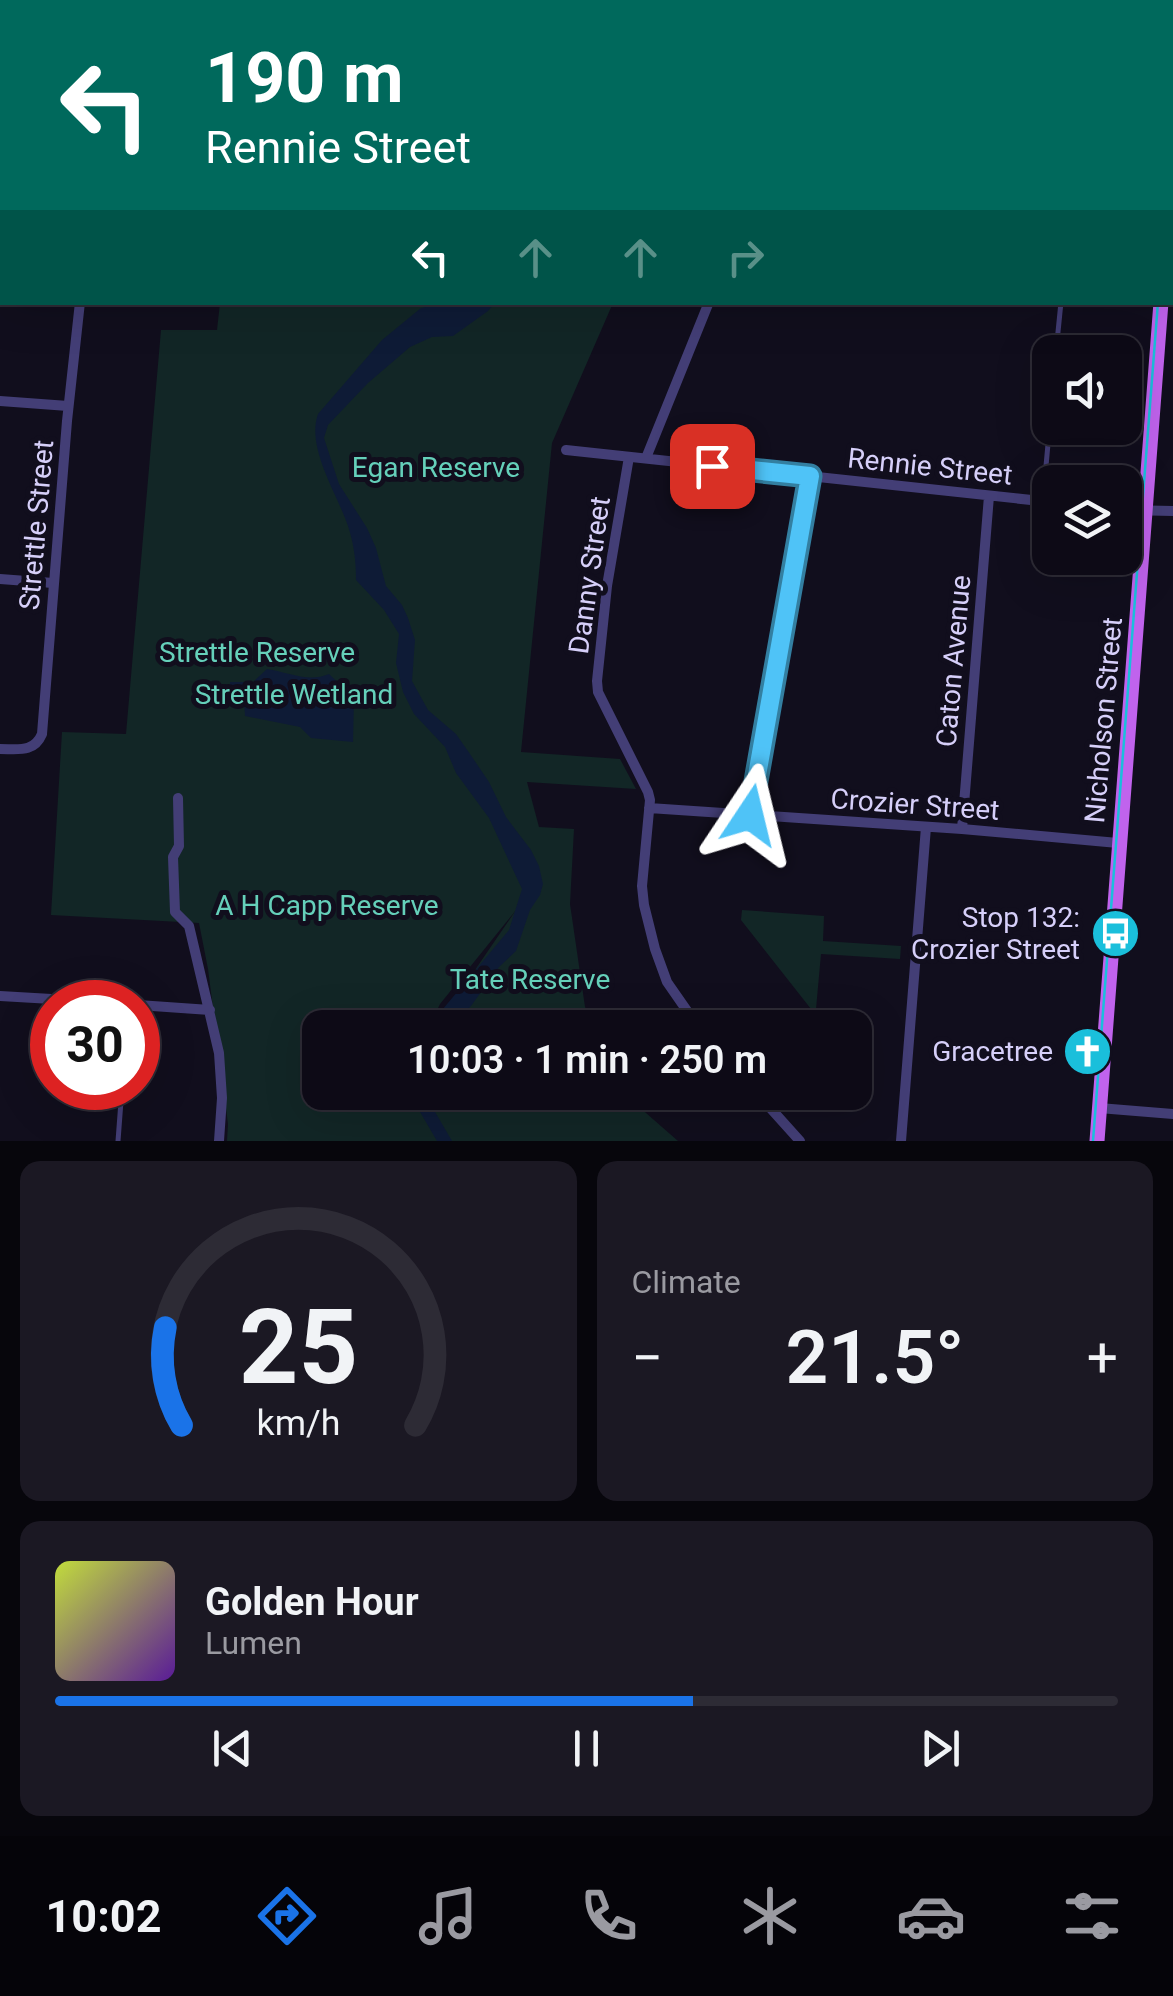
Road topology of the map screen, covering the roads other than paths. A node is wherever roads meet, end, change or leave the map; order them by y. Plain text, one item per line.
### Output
1 (72, 305) edge
2 (80, 305) edge
3 (708, 305) edge
4 (1061, 305) edge
5 (1161, 305) edge
6 (77, 326) junction
7 (1058, 335) edge
8 (0, 401) edge
9 (68, 406) junction
10 (566, 450) dead end
11 (629, 457) junction
12 (646, 458) junction
13 (810, 476) junction
14 (990, 496) junction
15 (1032, 500) edge
16 (1145, 510) junction
17 (1173, 511) edge
18 (0, 579) edge
19 (52, 584) junction
20 (0, 749) edge
21 (178, 798) dead end
22 (649, 808) junction
23 (750, 815) junction
24 (926, 827) junction
25 (962, 829) junction
26 (1118, 843) junction
27 (0, 996) edge
28 (30, 998) edge
29 (160, 1007) edge
30 (210, 1010) junction
31 (686, 1010) edge
32 (1099, 1108) junction
33 (120, 1110) edge
34 (772, 1110) edge
35 (1173, 1114) edge
36 (118, 1141) edge
37 (219, 1141) edge
38 (800, 1141) edge
39 (901, 1141) edge
40 (1097, 1141) edge

1 - 6 street
2 - 6 street, Strettle Street
3 - 12 street
4 - 7 lane
5 - 16 main road, Nicholson Street
6 - 9 street, Strettle Street
8 - 9 street
9 - 19 street, Strettle Street
10 - 11 street, Rennie Street
11 - 12 street, Rennie Street
11 - 22 street, Danny Street
12 - 13 street, Rennie Street
13 - 14 street, Rennie Street
13 - 23 street
14 - 15 street, Rennie Street
14 - 25 street, Caton Avenue
16 - 17 street
16 - 26 main road, Nicholson Street
18 - 19 street
19 - 20 street, Strettle Street
21 - 30 street
22 - 23 street, Crozier Street
22 - 31 street
23 - 24 street, Crozier Street
24 - 25 street, Crozier Street
24 - 39 street
25 - 26 street, Crozier Street
26 - 32 main road, Nicholson Street
27 - 28 street
29 - 30 street
30 - 37 street
32 - 35 street
32 - 40 main road, Nicholson Street
33 - 36 lane
34 - 38 street

